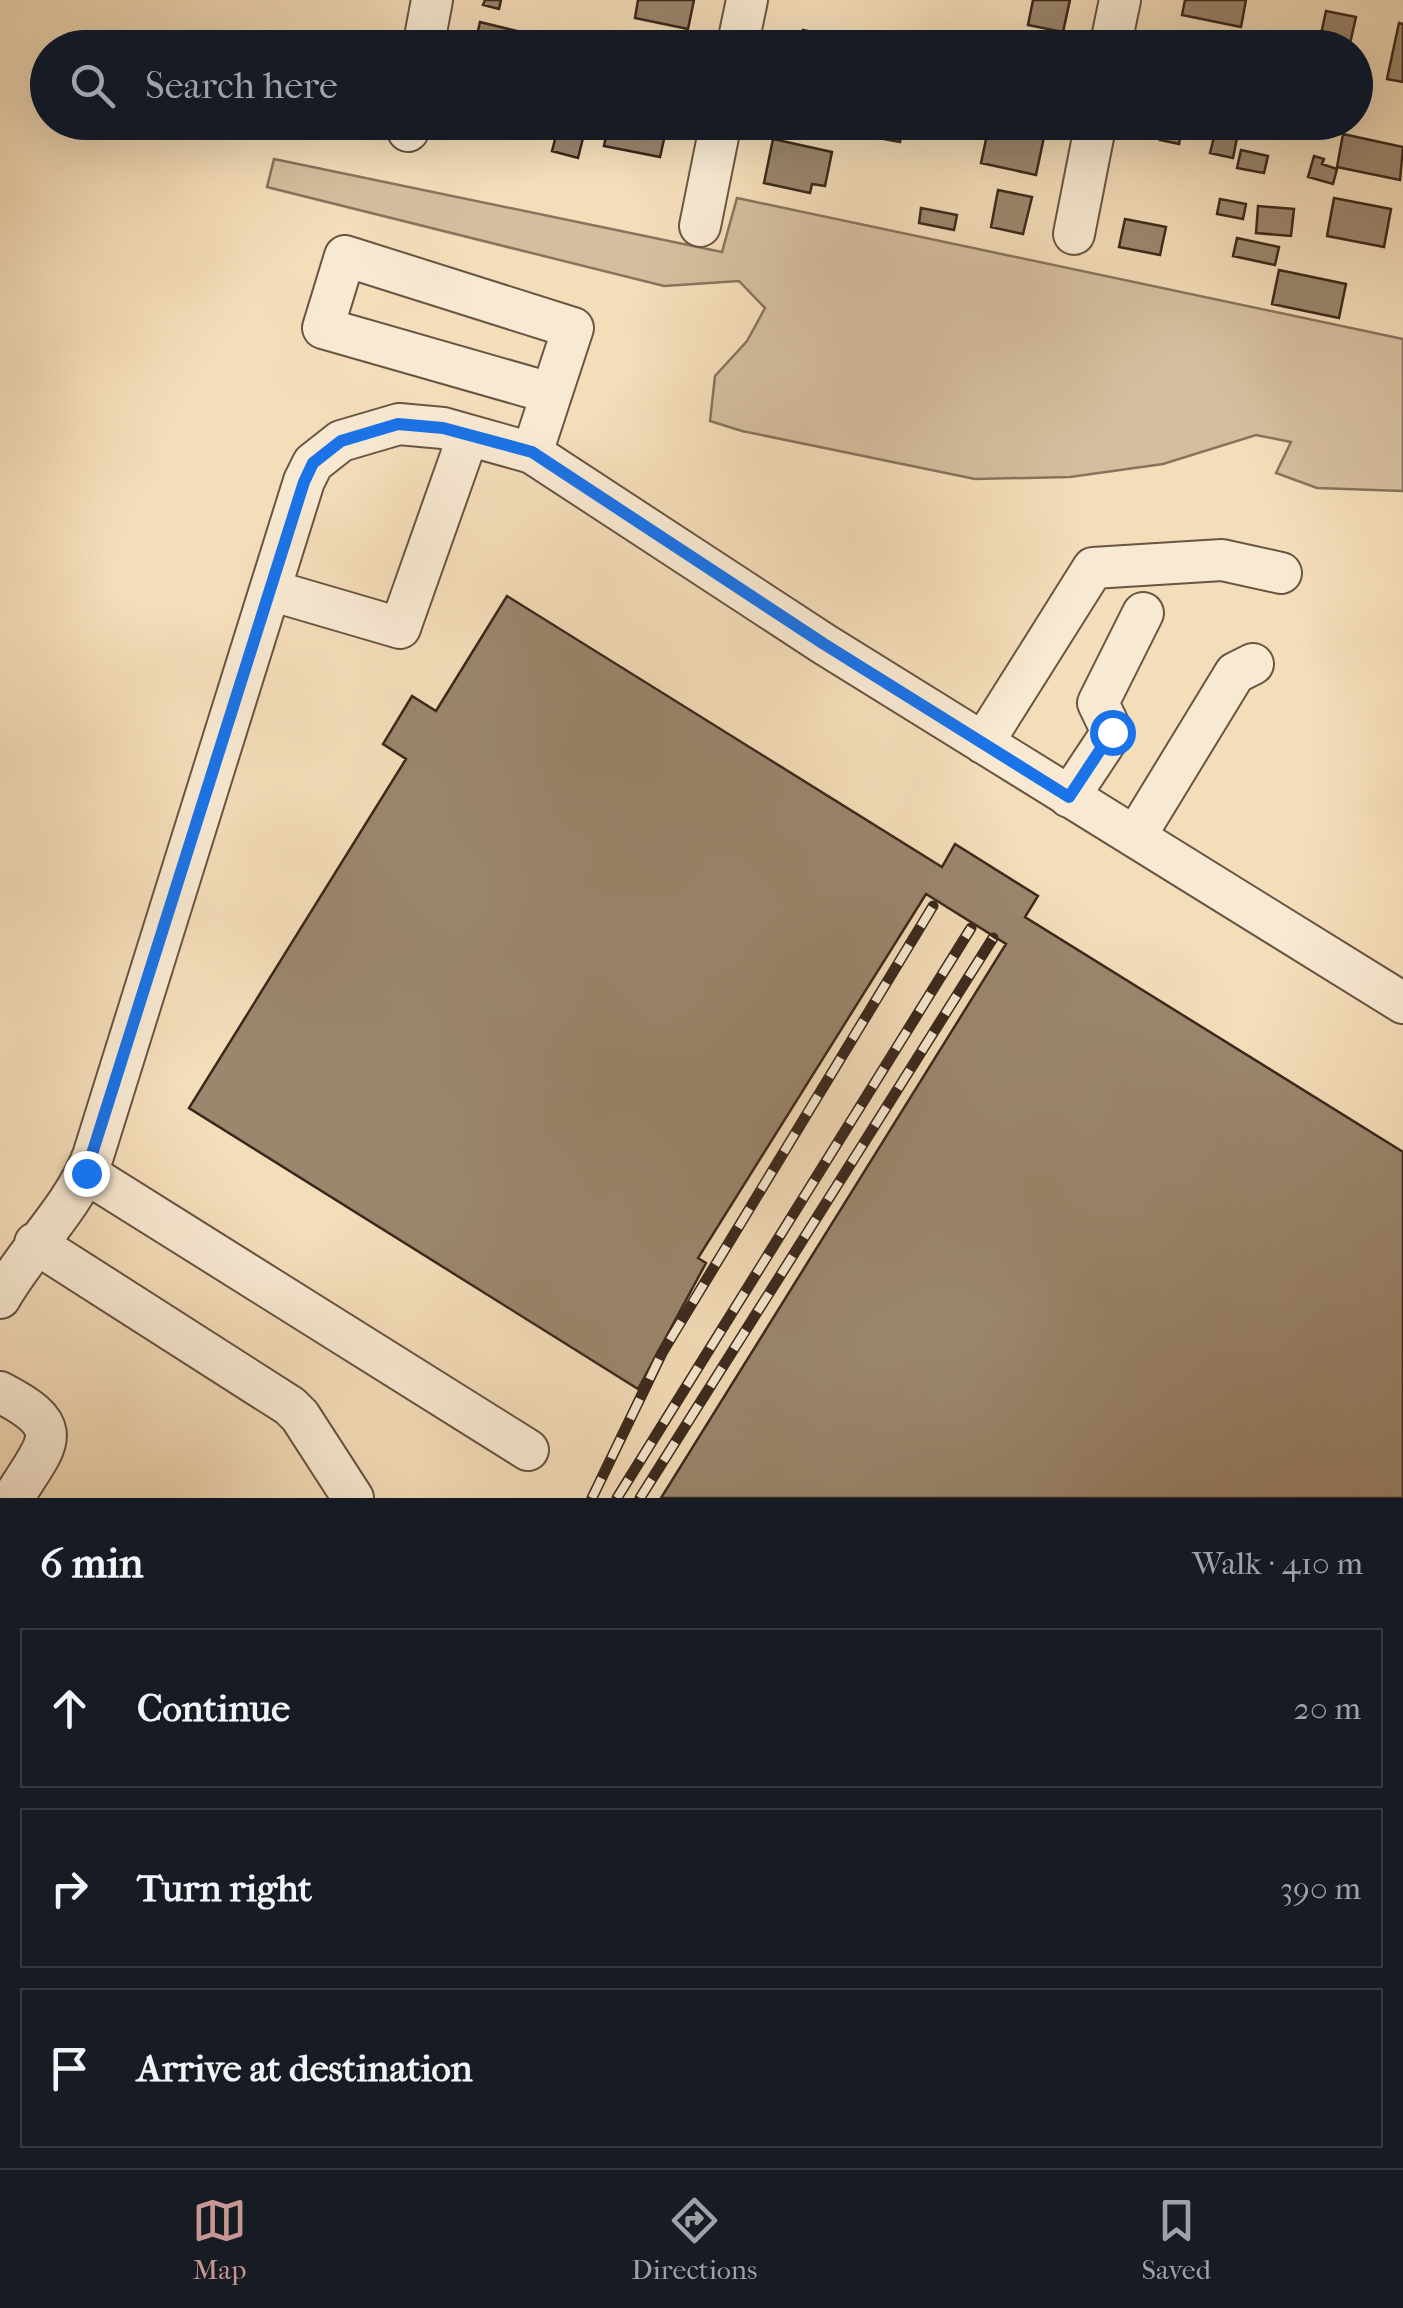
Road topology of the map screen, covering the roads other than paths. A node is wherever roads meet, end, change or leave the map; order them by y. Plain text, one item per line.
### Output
1 (432, 0) edge
2 (746, 0) edge
3 (1120, 0) edge
4 (426, 30) edge
5 (740, 30) edge
6 (1114, 30) edge
7 (717, 140) edge
8 (1092, 140) edge
9 (700, 226) dead end
10 (1074, 234) dead end
11 (550, 393) junction
12 (468, 436) junction
13 (532, 452) junction
14 (1281, 573) dead end
15 (270, 590) junction
16 (1143, 613) dead end
17 (1252, 664) dead end
18 (983, 743) junction
19 (1069, 797) junction
20 (1134, 838) junction
21 (1403, 1003) edge
22 (86, 1173) junction
23 (35, 1244) junction
24 (0, 1298) edge
25 (0, 1392) edge
26 (528, 1450) dead end
27 (13, 1498) edge
28 (353, 1498) edge

1 - 4 street
2 - 5 street
3 - 6 street
7 - 9 street
8 - 10 street
11 - 11 street
11 - 13 street
12 - 13 street
12 - 15 street
12 - 15 street
13 - 18 street
14 - 18 street
15 - 22 street
16 - 19 street
17 - 20 street
18 - 19 street
19 - 20 street
20 - 21 street
22 - 23 street
22 - 26 street
23 - 24 street
23 - 28 street
25 - 27 street

